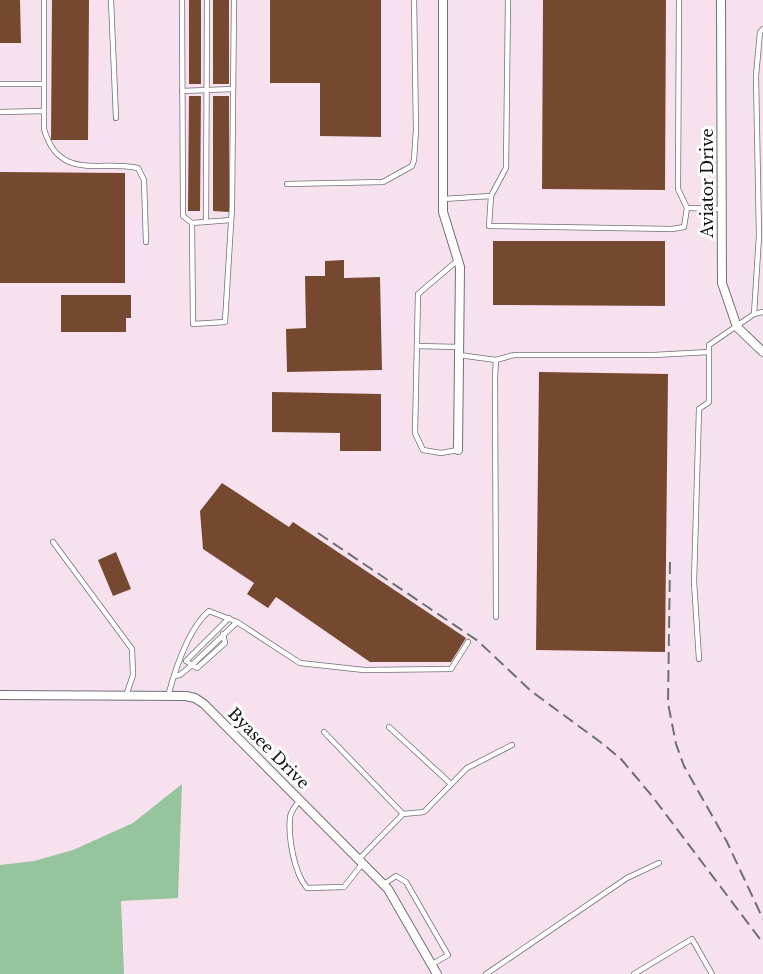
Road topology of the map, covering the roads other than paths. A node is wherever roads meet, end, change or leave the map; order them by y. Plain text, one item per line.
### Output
1 (44, 0) edge
2 (111, 0) edge
3 (182, 0) edge
4 (207, 0) edge
5 (234, 0) edge
6 (414, 0) edge
7 (443, 0) edge
8 (508, 0) edge
9 (679, 0) edge
10 (722, 0) edge
11 (763, 29) edge
12 (0, 84) edge
13 (44, 84) junction
14 (233, 89) junction
15 (207, 90) junction
16 (182, 91) junction
17 (44, 111) junction
18 (0, 112) edge
19 (116, 118) dead end
20 (287, 184) dead end
21 (491, 196) junction
22 (443, 199) junction
23 (687, 208) junction
24 (722, 209) junction
25 (231, 220) junction
26 (206, 222) junction
27 (192, 223) junction
28 (146, 242) dead end
29 (458, 260) junction
30 (763, 312) edge
31 (754, 314) junction
32 (737, 327) junction
33 (417, 346) junction
34 (459, 351) junction
35 (709, 352) junction
36 (763, 352) edge
37 (496, 360) junction
38 (458, 450) joint
39 (53, 542) dead end
40 (496, 617) dead end
41 (229, 618) junction
42 (237, 622) junction
43 (468, 642) dead end
44 (699, 659) dead end
45 (192, 665) junction
46 (174, 676) junction
47 (0, 696) edge
48 (126, 696) junction
49 (168, 696) junction
50 (390, 727) dead end
51 (324, 732) dead end
52 (512, 745) dead end
53 (451, 784) junction
54 (300, 800) junction
55 (404, 814) junction
56 (361, 861) junction
57 (659, 863) dead end
58 (384, 884) junction
59 (431, 965) junction
60 (437, 974) edge
61 (486, 974) edge
62 (634, 974) edge
63 (712, 974) edge

1 - 13 lane
2 - 19 lane
3 - 16 lane
4 - 15 lane
5 - 14 lane
6 - 20 lane
7 - 22 street
8 - 21 lane
9 - 23 lane
10 - 24 street, Aviator Drive
11 - 31 lane
12 - 13 lane
13 - 17 lane
14 - 15 lane
14 - 25 lane
15 - 16 lane
15 - 26 lane
16 - 27 lane
17 - 18 lane
17 - 28 lane
21 - 22 lane
21 - 23 lane
22 - 29 street
23 - 24 lane
24 - 32 street, Aviator Drive
25 - 26 lane
25 - 27 lane
26 - 27 lane
29 - 33 lane
29 - 34 street
30 - 31 lane
31 - 32 lane
32 - 35 lane
32 - 36 street, Aviator Drive
33 - 34 lane
33 - 38 lane
34 - 37 lane
34 - 38 street
35 - 37 lane
35 - 44 lane
37 - 40 lane
39 - 48 lane
41 - 42 lane
41 - 45 lane
41 - 46 lane
42 - 43 lane
42 - 45 lane
45 - 46 lane
46 - 49 lane
47 - 48 street, Byasee Drive
48 - 49 street, Byasee Drive
49 - 54 street, Byasee Drive
50 - 53 lane
51 - 55 lane
52 - 53 lane
53 - 55 lane
54 - 56 street, Byasee Drive
54 - 56 lane
55 - 56 lane
56 - 58 street, Byasee Drive
57 - 61 lane
58 - 59 street, Byasee Drive
58 - 59 lane
59 - 60 street, Byasee Drive
62 - 63 lane

